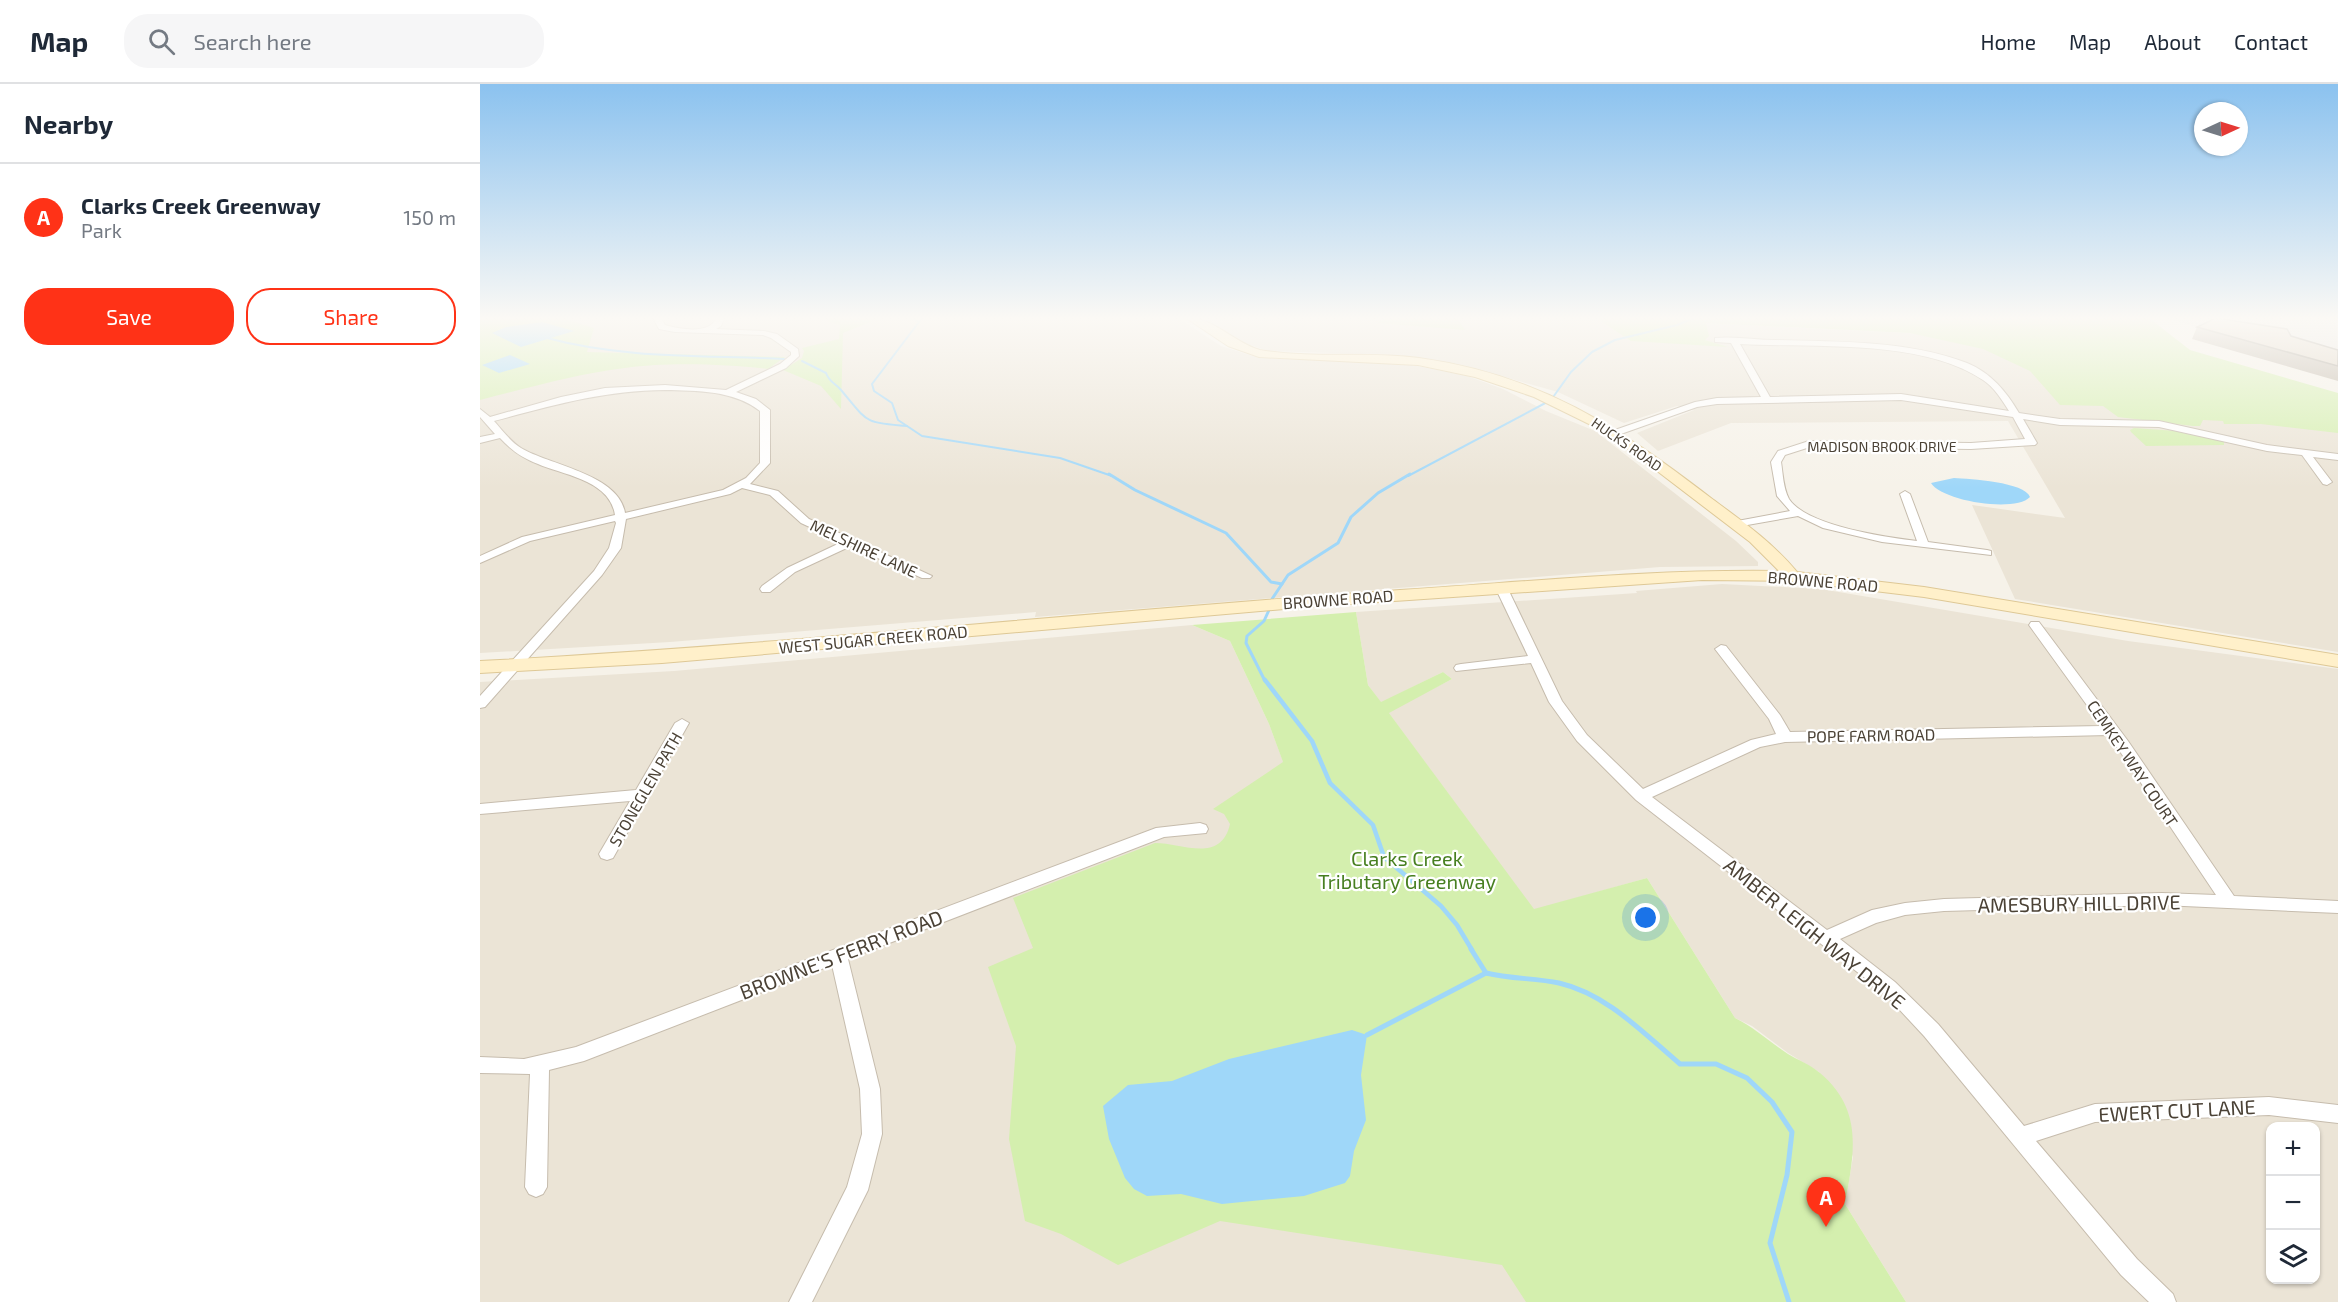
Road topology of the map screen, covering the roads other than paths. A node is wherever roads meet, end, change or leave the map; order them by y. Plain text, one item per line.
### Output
1 (763, 375) edge
2 (1481, 375) edge
3 (1753, 375) edge
4 (1981, 375) edge
5 (729, 392) junction
6 (1767, 400) junction
7 (485, 416) edge
8 (2016, 416) junction
9 (1615, 434) junction
10 (502, 435) junction
11 (480, 440) edge
12 (2305, 453) junction
13 (2338, 457) edge
14 (2327, 482) dead end
15 (743, 484) junction
16 (1905, 494) dead end
17 (1798, 513) junction
18 (621, 518) junction
19 (1736, 525) junction
20 (850, 542) junction
21 (1923, 543) junction
22 (1987, 553) dead end
23 (480, 560) edge
24 (926, 576) dead end
25 (1792, 576) junction
26 (1501, 587) junction
27 (766, 589) dead end
28 (1266, 605) joint
29 (2035, 626) dead end
30 (1721, 649) dead end
31 (1535, 658) junction
32 (2338, 661) edge
33 (515, 666) junction
34 (480, 667) edge
35 (1461, 668) dead end
36 (480, 704) edge
37 (682, 723) dead end
38 (2113, 730) junction
39 (1785, 737) junction
40 (641, 795) junction
41 (1641, 796) junction
42 (480, 809) edge
43 (1200, 830) dead end
44 (607, 854) dead end
45 (2229, 902) junction
46 (2338, 907) edge
47 (1826, 938) junction
48 (838, 955) junction
49 (480, 1065) edge
50 (540, 1065) junction
51 (2338, 1114) edge
52 (2019, 1137) junction
53 (536, 1187) dead end
54 (800, 1302) edge
55 (2165, 1302) edge

1 - 5 street
2 - 9 main road, HUCKS ROAD
3 - 6 street
4 - 8 street
5 - 7 street
5 - 15 street
6 - 8 street
6 - 9 street
7 - 10 street
8 - 12 street
8 - 17 street, MADISON BROOK DRIVE
9 - 19 main road, HUCKS ROAD
10 - 11 street
10 - 18 street
12 - 13 street
12 - 14 street
15 - 18 street
15 - 20 street, MELSHIRE LANE
16 - 21 street
17 - 19 street
17 - 21 street
18 - 23 street
18 - 33 street
19 - 25 main road, HUCKS ROAD
20 - 24 street, MELSHIRE LANE
20 - 27 street
21 - 22 street
25 - 26 main road, BROWNE ROAD
25 - 32 main road, BROWNE ROAD
26 - 28 main road, BROWNE ROAD
26 - 31 street, AMBER LEIGH WAY DRIVE
28 - 33 main road, WEST SUGAR CREEK ROAD
29 - 38 street, CEMKEY WAY COURT
30 - 39 street
31 - 35 street
31 - 41 street, AMBER LEIGH WAY DRIVE
33 - 34 main road, WEST SUGAR CREEK ROAD
33 - 36 street
37 - 40 street, STONEGLEN PATH
38 - 39 street, POPE FARM ROAD
38 - 45 street, CEMKEY WAY COURT
39 - 41 street, POPE FARM ROAD
40 - 42 street
40 - 44 street, STONEGLEN PATH
41 - 47 street, AMBER LEIGH WAY DRIVE
43 - 48 street, BROWNE'S FERRY ROAD
45 - 46 street, AMESBURY HILL DRIVE
45 - 47 street, AMESBURY HILL DRIVE
47 - 52 street, AMBER LEIGH WAY DRIVE
48 - 50 street, BROWNE'S FERRY ROAD
48 - 54 street
49 - 50 street, BROWNE'S FERRY ROAD
50 - 53 street
51 - 52 street, EWERT CUT LANE
52 - 55 street, AMBER LEIGH WAY DRIVE

